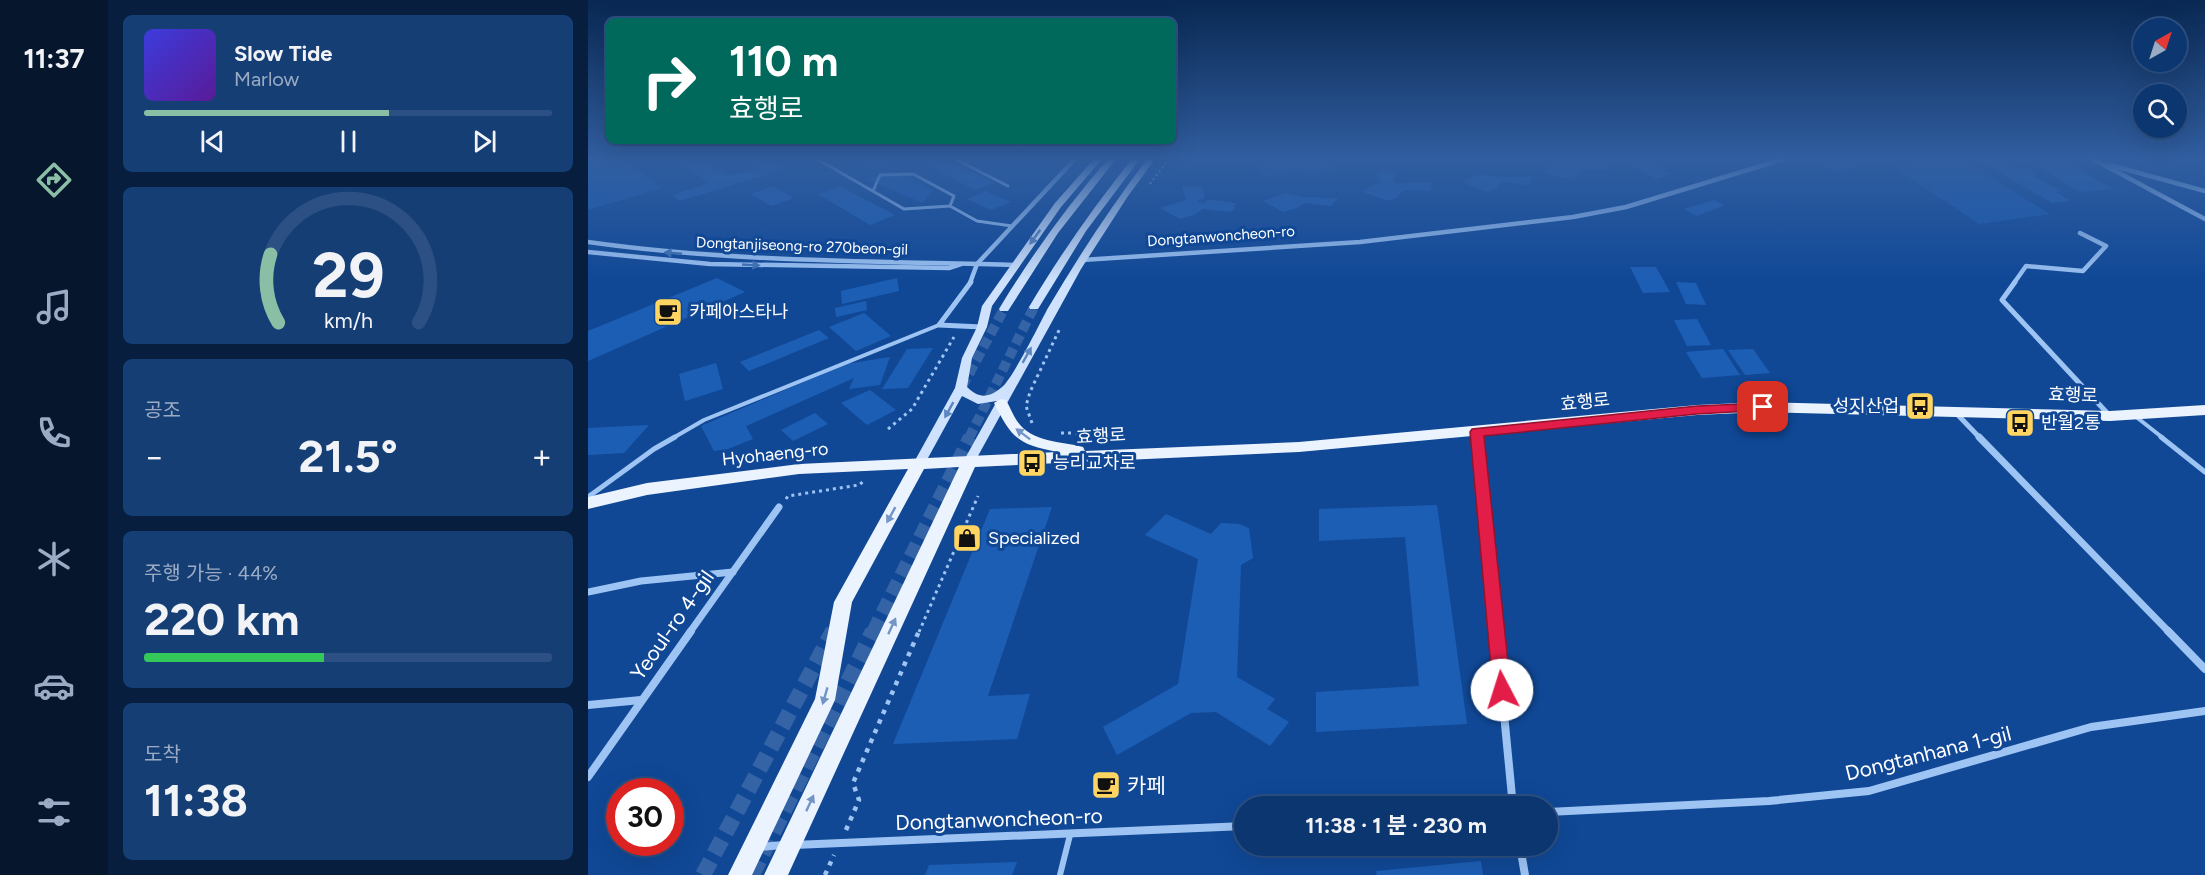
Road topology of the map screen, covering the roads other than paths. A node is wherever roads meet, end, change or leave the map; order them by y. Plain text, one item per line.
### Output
1 (888, 200) edge
2 (952, 200) edge
3 (1037, 200) edge
4 (1062, 200) edge
5 (1078, 200) edge
6 (1103, 200) edge
7 (1121, 200) edge
8 (1650, 200) edge
9 (2169, 200) edge
10 (950, 206) junction
11 (2205, 219) edge
12 (1012, 226) junction
13 (2080, 232) dead end
14 (588, 243) edge
15 (588, 252) edge
16 (1082, 260) junction
17 (962, 264) junction
18 (977, 264) junction
19 (1015, 264) junction
20 (1034, 307) tunnel mouth
21 (1004, 309) tunnel mouth
22 (939, 325) junction
23 (982, 327) junction
24 (1010, 387) junction
25 (961, 388) junction
26 (1001, 403) junction
27 (2205, 410) edge
28 (1955, 411) junction
29 (2133, 414) junction
30 (2110, 416) junction
31 (1477, 432) junction
32 (1098, 456) junction
33 (969, 462) junction
34 (919, 464) junction
35 (2205, 472) edge
36 (588, 497) edge
37 (588, 503) edge
38 (779, 507) road end
39 (733, 572) junction
40 (588, 592) edge
41 (2205, 669) edge
42 (641, 700) junction
43 (588, 705) edge
44 (2205, 711) edge
45 (588, 777) edge
46 (1512, 796) edge
47 (1558, 812) edge
48 (1234, 827) edge
49 (1070, 835) junction
50 (791, 845) junction
51 (754, 847) junction
52 (1522, 856) edge
53 (740, 875) edge
54 (777, 875) edge
55 (1060, 875) edge
56 (1525, 875) edge

1 - 10 lane
2 - 10 lane
3 - 12 street
4 -> 19 main road
5 - 21 main road
6 - 20 main road
7 - 16 main road
8 - 16 street, Dongtanwoncheon-ro
9 - 11 street
10 - 12 lane
12 - 18 street
13 - 30 street
17 -> 14 street, Dongtanjiseong-ro 270beon-gil
15 -> 17 street
24 -> 16 main road
17 - 18 street, Dongtanjiseong-ro 270beon-gil
18 - 19 street, Dongtanjiseong-ro 270beon-gil
18 - 22 street
19 - 23 main road
22 - 23 street
22 - 36 lane
23 - 25 main road
24 - 25 main road
24 - 26 main road
25 -> 34 main road
32 -> 26 main road
26 - 33 main road
27 - 29 main road, 효행로
28 - 30 main road, 효행로
28 - 31 main road, 효행로
28 - 41 street
29 - 30 main road, 효행로
29 - 35 lane
31 - 32 main road, 효행로
31 - 46 street
32 - 33 main road, 효행로
33 - 34 main road, Hyohaeng-ro
50 -> 33 main road
34 - 37 main road, Hyohaeng-ro
34 -> 51 main road
38 - 39 street, Yeoul-ro 4-gil
39 - 40 street, Yeoul-ro 4-gil
39 - 42 street, Yeoul-ro 4-gil
42 - 43 street, Yeoul-ro 4-gil
42 - 45 street, Yeoul-ro 4-gil
44 - 47 street, Dongtanhana 1-gil
48 - 49 street, Dongtanwoncheon-ro
49 - 50 street, Dongtanwoncheon-ro
49 - 55 lane
50 - 51 street, Dongtanwoncheon-ro
50 - 54 main road
51 - 53 main road
52 - 56 street

